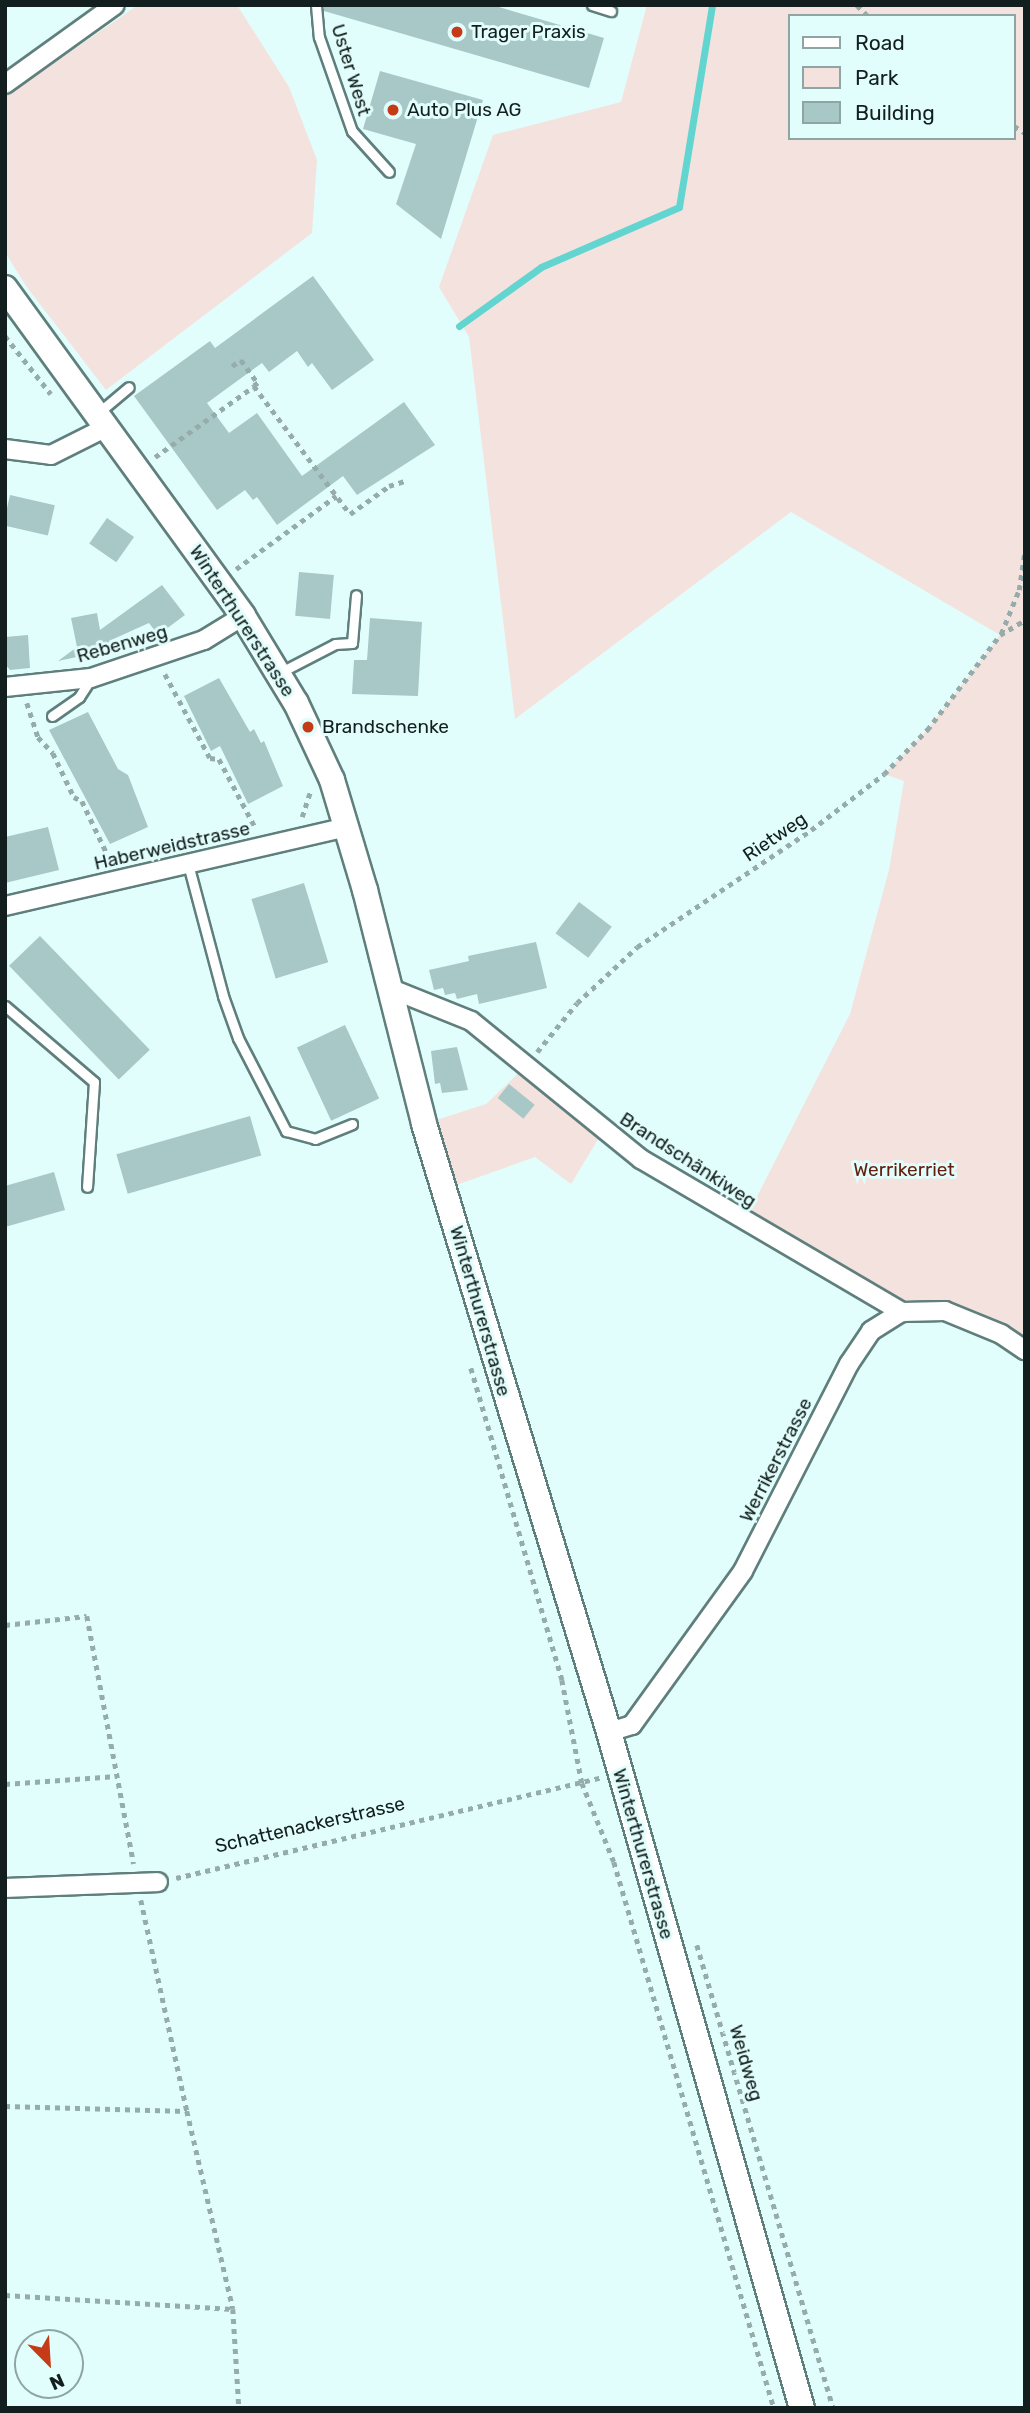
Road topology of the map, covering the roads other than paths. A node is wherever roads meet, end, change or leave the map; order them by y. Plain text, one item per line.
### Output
1 (115, 5) edge
2 (316, 5) edge
3 (593, 5) edge
4 (611, 11) dead end
5 (5, 84) edge
6 (389, 172) dead end
7 (5, 288) edge
8 (129, 387) dead end
9 (102, 420) junction
10 (5, 449) edge
11 (356, 595) dead end
12 (243, 615) junction
13 (279, 673) junction
14 (91, 678) junction
15 (5, 687) edge
16 (52, 716) dead end
17 (348, 827) junction
18 (188, 864) junction
19 (5, 906) edge
20 (389, 988) junction
21 (5, 1006) edge
22 (352, 1124) dead end
23 (87, 1187) dead end
24 (902, 1312) junction
25 (1025, 1350) edge
26 (609, 1732) junction
27 (158, 1882) road end
28 (5, 1888) edge
29 (802, 2408) edge

1 - 5 street
2 - 6 lane, Uster West
3 - 4 lane
7 - 9 main road, Winterthurerstrasse
8 - 9 lane
9 - 10 street
9 - 12 main road, Winterthurerstrasse
11 - 13 lane
12 - 13 main road, Winterthurerstrasse
12 - 14 street, Rebenweg
13 - 17 main road, Winterthurerstrasse
14 - 15 street, Rebenweg
14 - 16 lane
17 - 18 street, Haberweidstrasse
17 - 20 main road, Winterthurerstrasse
18 - 19 street, Haberweidstrasse
18 - 22 lane
20 - 24 street, Brandschänkiweg
20 - 26 main road, Winterthurerstrasse
21 - 23 lane
24 - 25 street
24 - 26 street, Werrikerstrasse
26 - 29 main road, Winterthurerstrasse
27 - 28 street

